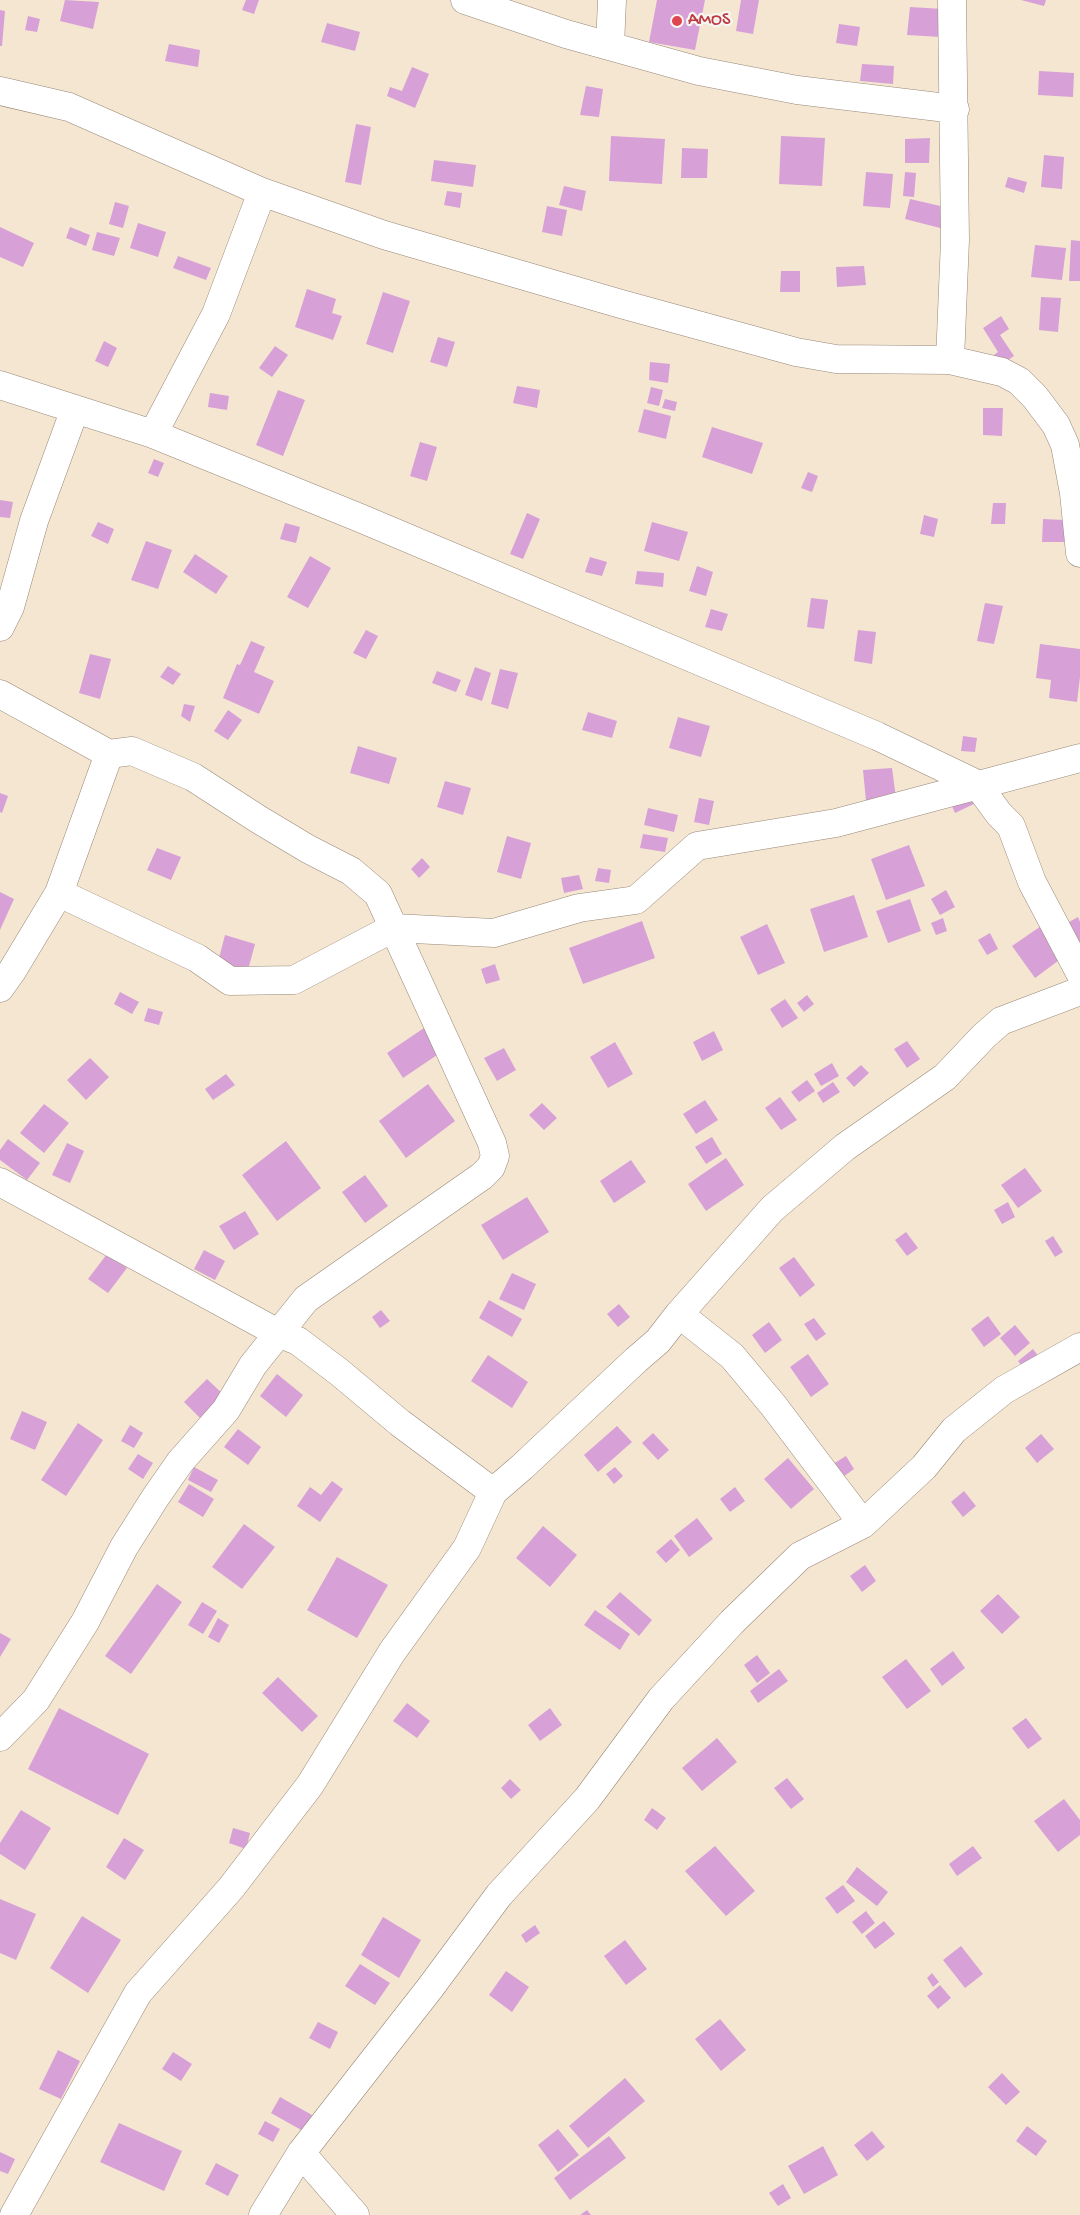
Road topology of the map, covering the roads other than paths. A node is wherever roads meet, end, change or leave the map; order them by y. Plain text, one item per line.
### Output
1 (465, 0) edge
2 (612, 0) edge
3 (952, 0) edge
4 (610, 46) junction
5 (0, 92) edge
6 (955, 109) junction
7 (262, 192) junction
8 (950, 360) junction
9 (0, 385) edge
10 (75, 409) junction
11 (153, 434) junction
12 (1080, 552) edge
13 (0, 627) edge
14 (0, 694) edge
15 (109, 754) junction
16 (1080, 758) edge
17 (977, 784) junction
18 (58, 893) junction
19 (393, 928) junction
20 (1080, 973) edge
21 (0, 988) edge
22 (1080, 991) edge
23 (0, 1182) edge
24 (679, 1314) junction
25 (278, 1333) junction
26 (1080, 1347) edge
27 (492, 1492) junction
28 (864, 1524) junction
29 (0, 1736) edge
30 (301, 2153) junction
31 (14, 2215) edge
32 (263, 2215) edge
33 (355, 2215) edge

1 - 4 street
2 - 4 street
3 - 6 street
4 - 6 street
5 - 7 street
6 - 8 street
7 - 8 street
7 - 11 street
8 - 12 street
9 - 10 street
10 - 11 street
10 - 13 street
11 - 17 street
14 - 15 street
15 - 18 street
15 - 19 street
16 - 17 street
17 - 19 street
17 - 20 street
18 - 19 street
18 - 21 street
19 - 25 street
22 - 24 street
23 - 25 street
24 - 27 street
24 - 28 street
25 - 27 street
25 - 29 street
26 - 28 street
27 - 31 street
28 - 30 street
30 - 32 street
30 - 33 street

